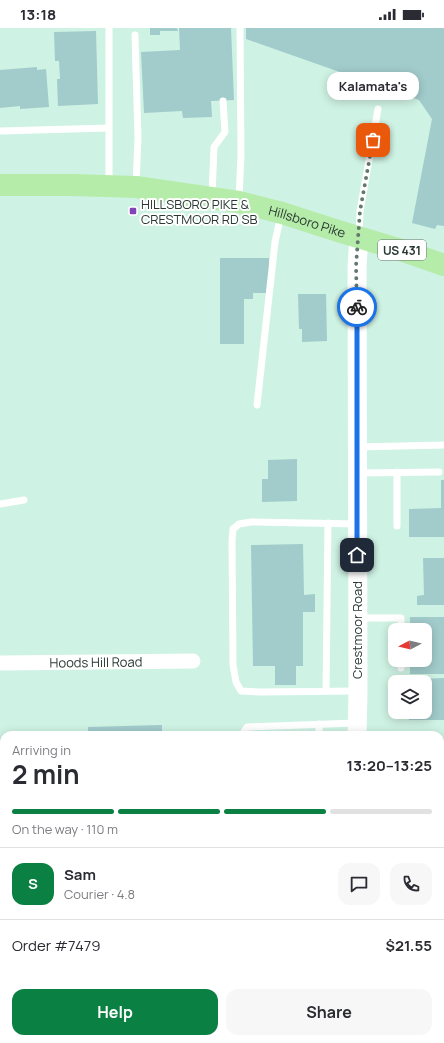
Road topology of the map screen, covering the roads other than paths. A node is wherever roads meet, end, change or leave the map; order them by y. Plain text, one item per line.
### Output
1 (110, 28) edge
2 (240, 28) edge
3 (135, 35) dead end
4 (224, 101) dead end
5 (378, 109) dead end
6 (109, 128) junction
7 (0, 131) edge
8 (0, 185) edge
9 (108, 186) junction
10 (136, 188) junction
11 (212, 197) junction
12 (239, 202) junction
13 (282, 213) junction
14 (359, 237) junction
15 (444, 265) edge
16 (257, 405) dead end
17 (444, 444) edge
18 (357, 447) junction
19 (397, 472) junction
20 (439, 472) dead end
21 (357, 473) junction
22 (24, 500) dead end
23 (0, 504) edge
24 (328, 523) junction
25 (357, 524) junction
26 (397, 526) dead end
27 (358, 618) junction
28 (401, 623) edge
29 (193, 661) dead end
30 (0, 663) edge
31 (326, 691) junction
32 (358, 691) junction
33 (319, 724) junction
34 (357, 729) edge
35 (244, 731) edge
36 (319, 731) edge

1 - 6 lane
2 - 12 lane
3 - 10 lane
4 - 11 lane
5 - 14 lane
6 - 7 lane
6 - 9 lane
8 - 9 main road, Hillsboro Pike / US 431
9 - 10 main road, Hillsboro Pike / US 431
10 - 11 main road, Hillsboro Pike / US 431
11 - 12 main road, Hillsboro Pike / US 431
12 - 13 main road, Hillsboro Pike / US 431
13 - 14 main road, Hillsboro Pike / US 431
13 - 16 lane
14 - 15 main road, Hillsboro Pike / US 431
14 - 18 street, Crestmoor Road
17 - 18 lane
18 - 21 street, Crestmoor Road
19 - 20 lane
19 - 21 lane
19 - 26 lane
21 - 25 street, Crestmoor Road
22 - 23 lane
24 - 25 lane
24 - 31 lane
24 - 31 lane
25 - 27 street, Crestmoor Road
27 - 28 lane
27 - 32 street, Crestmoor Road
29 - 30 street, Hoods Hill Road
31 - 32 lane
32 - 34 street, Crestmoor Road
33 - 34 lane
33 - 35 lane
33 - 36 lane

